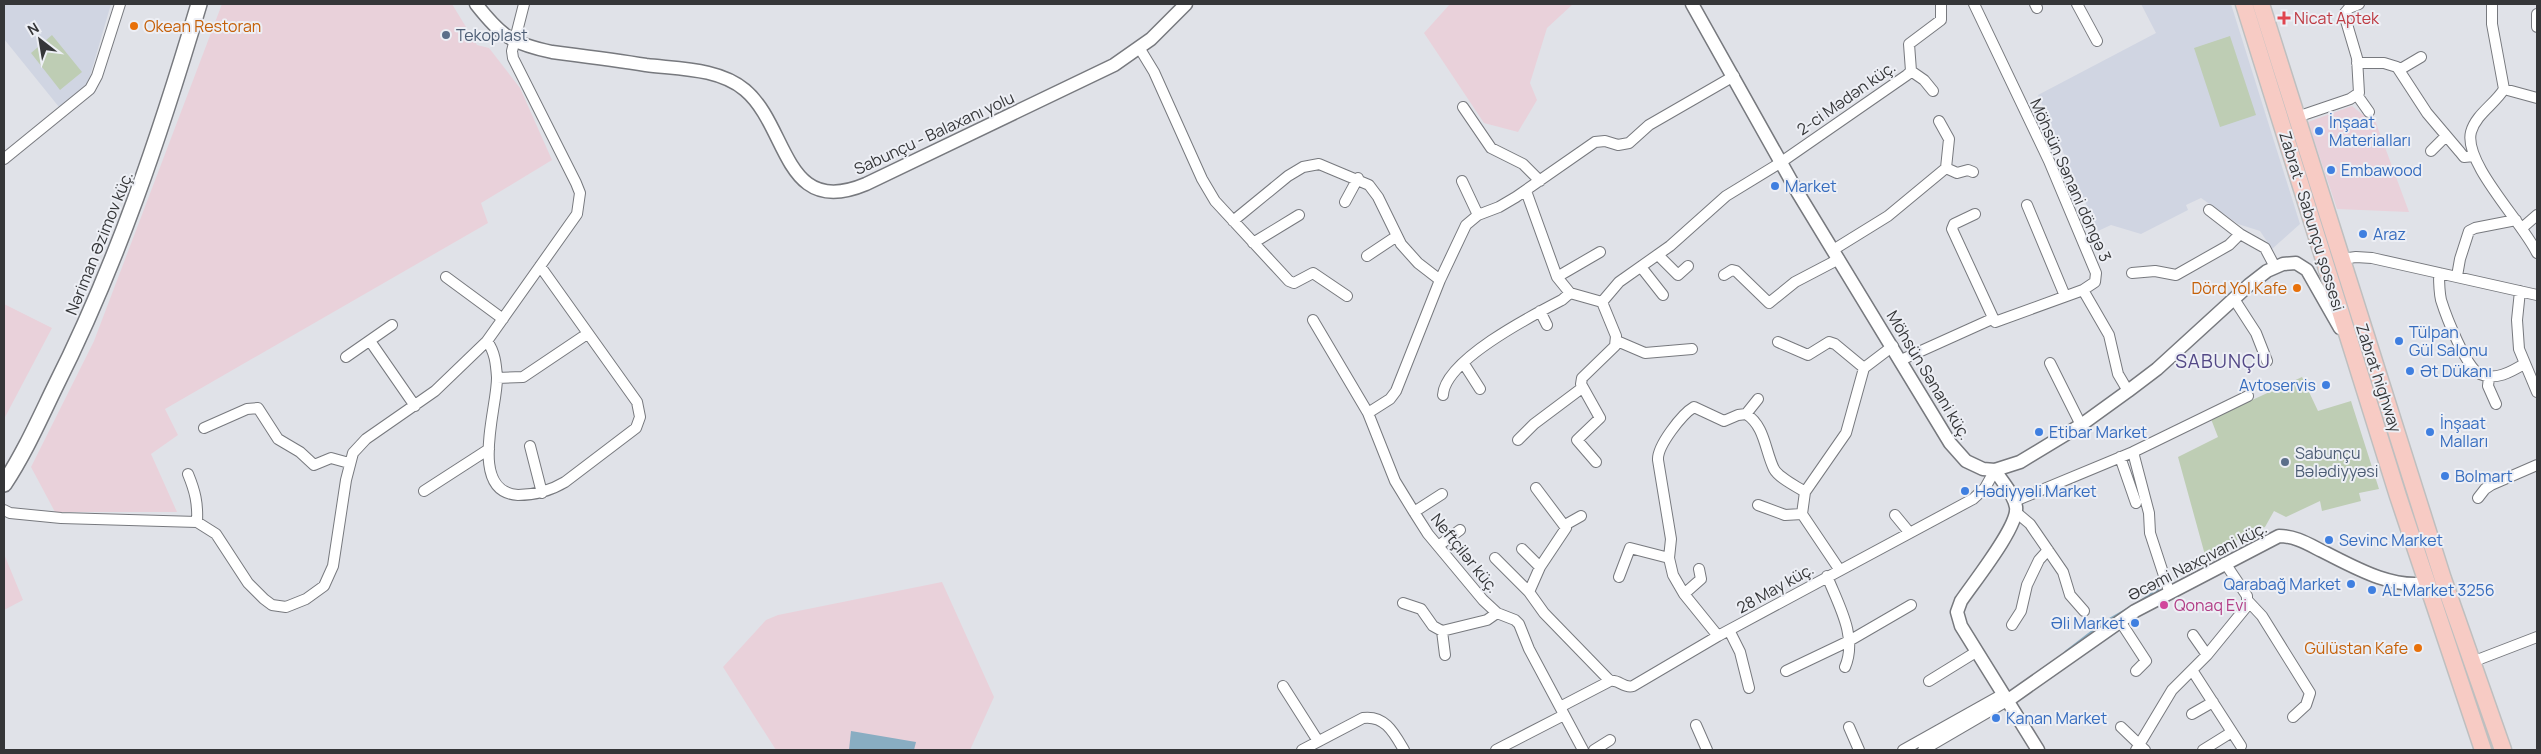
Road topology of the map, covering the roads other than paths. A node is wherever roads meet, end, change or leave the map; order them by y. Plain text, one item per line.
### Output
1 (120, 4) edge
2 (199, 4) edge
3 (476, 4) edge
4 (524, 4) edge
5 (1186, 4) edge
6 (1692, 4) edge
7 (1941, 4) edge
8 (1974, 4) edge
9 (2077, 4) edge
10 (2244, 4) edge
11 (2261, 4) edge
12 (2360, 4) edge
13 (2492, 4) edge
14 (2537, 14) edge
15 (2537, 27) edge
16 (514, 41) junction
17 (2097, 41) dead end
18 (1140, 49) junction
19 (2420, 57) dead end
20 (2357, 63) junction
21 (2399, 70) junction
22 (1910, 71) junction
23 (1734, 76) junction
24 (2504, 89) junction
25 (1933, 91) dead end
26 (2357, 95) junction
27 (2537, 98) edge
28 (1463, 107) dead end
29 (2369, 112) dead end
30 (2297, 117) junction
31 (1939, 121) dead end
32 (2446, 136) junction
33 (2431, 151) dead end
34 (2474, 156) junction
35 (4, 159) edge
36 (1780, 163) junction
37 (1946, 168) junction
38 (1973, 172) dead end
39 (1358, 178) junction
40 (1462, 180) dead end
41 (1540, 181) junction
42 (1526, 191) junction
43 (1345, 202) dead end
44 (2027, 205) dead end
45 (2209, 210) dead end
46 (1975, 214) dead end
47 (1299, 215) dead end
48 (1478, 215) junction
49 (2537, 215) edge
50 (1233, 221) junction
51 (2537, 224) edge
52 (2521, 227) junction
53 (2240, 234) junction
54 (1397, 236) junction
55 (1253, 243) junction
56 (1600, 252) dead end
57 (2537, 252) edge
58 (1836, 254) junction
59 (1658, 255) junction
60 (1367, 256) dead end
61 (2341, 259) junction
62 (540, 266) junction
63 (1688, 266) dead end
64 (1641, 267) junction
65 (2275, 267) junction
66 (2132, 273) dead end
67 (2439, 273) junction
68 (1724, 275) dead end
69 (2457, 276) junction
70 (446, 277) dead end
71 (1557, 277) junction
72 (1440, 280) junction
73 (2083, 290) junction
74 (2520, 291) junction
75 (1570, 293) junction
76 (1663, 295) dead end
77 (2537, 295) edge
78 (1347, 296) dead end
79 (2065, 296) junction
80 (2234, 299) junction
81 (1602, 302) junction
82 (1540, 311) junction
83 (503, 319) junction
84 (1992, 319) junction
85 (1313, 320) dead end
86 (392, 325) dead end
87 (1547, 325) dead end
88 (587, 334) junction
89 (370, 341) junction
90 (487, 341) junction
91 (1617, 341) junction
92 (1778, 342) dead end
93 (1893, 346) junction
94 (2351, 347) junction
95 (1692, 349) dead end
96 (346, 357) dead end
97 (1902, 360) junction
98 (2267, 361) dead end
99 (2050, 363) dead end
100 (1464, 364) junction
101 (2524, 364) junction
102 (1864, 368) junction
103 (2489, 377) junction
104 (497, 378) junction
105 (1582, 388) junction
106 (1480, 389) dead end
107 (2128, 391) junction
108 (2537, 392) edge
109 (1443, 395) dead end
110 (2248, 396) dead end
111 (1758, 399) dead end
112 (2496, 404) dead end
113 (416, 406) junction
114 (1368, 413) junction
115 (1746, 414) junction
116 (2081, 424) junction
117 (204, 428) dead end
118 (1518, 440) dead end
119 (530, 446) dead end
120 (489, 449) junction
121 (2133, 452) junction
122 (2120, 457) junction
123 (1596, 462) dead end
124 (349, 463) junction
125 (2537, 465) edge
126 (1996, 470) junction
127 (188, 474) dead end
128 (4, 484) edge
129 (1536, 488) dead end
130 (424, 491) dead end
131 (1805, 492) junction
132 (542, 493) junction
133 (1442, 494) dead end
134 (2478, 498) dead end
135 (2136, 503) dead end
136 (1758, 505) dead end
137 (2016, 507) junction
138 (4, 510) edge
139 (1414, 512) junction
140 (1802, 514) junction
141 (1895, 515) dead end
142 (1581, 516) dead end
143 (197, 522) junction
144 (1566, 525) junction
145 (1460, 530) dead end
146 (1910, 532) junction
147 (1438, 546) junction
148 (1522, 549) dead end
149 (2048, 550) junction
150 (1495, 558) dead end
151 (1670, 558) junction
152 (2225, 563) junction
153 (1540, 567) junction
154 (1839, 569) junction
155 (1698, 570) dead end
156 (1827, 576) junction
157 (1619, 577) dead end
158 (2443, 579) junction
159 (2427, 583) junction
160 (2169, 591) junction
161 (1529, 592) junction
162 (1684, 594) junction
163 (2248, 601) junction
164 (1403, 602) dead end
165 (1911, 605) dead end
166 (2084, 611) dead end
167 (1497, 613) junction
168 (2120, 621) junction
169 (2012, 626) dead end
170 (1730, 630) junction
171 (1442, 631) junction
172 (2193, 635) dead end
173 (1718, 636) junction
174 (2537, 637) edge
175 (1849, 641) junction
176 (1976, 652) junction
177 (1445, 655) dead end
178 (2207, 655) junction
179 (2472, 662) junction
180 (1845, 667) dead end
181 (2192, 670) junction
182 (1786, 671) dead end
183 (2136, 671) dead end
184 (1610, 681) junction
185 (1929, 681) dead end
186 (1283, 686) dead end
187 (1749, 688) dead end
188 (2005, 698) junction
189 (2213, 702) junction
190 (1562, 711) junction
191 (2192, 714) dead end
192 (2294, 717) dead end
193 (1696, 725) dead end
194 (1849, 727) dead end
195 (2121, 728) dead end
196 (2232, 732) junction
197 (1610, 740) dead end
198 (1318, 741) junction
199 (2241, 746) dead end
200 (2140, 749) edge
201 (1302, 750) edge
202 (1404, 750) edge
203 (1496, 750) edge
204 (1583, 750) edge
205 (1594, 750) edge
206 (1707, 750) edge
207 (1859, 750) edge
208 (1903, 750) edge
209 (1923, 750) edge
210 (2038, 750) edge
211 (2203, 750) edge
212 (2484, 750) edge
213 (2503, 750) edge

1 - 35 street
2 - 128 main road, Nəriman Əzimov küç.
3 - 16 street
4 - 16 street
5 - 18 street, Sabunçu - Balaxanı yolu
6 - 23 street
7 - 22 street, 2-ci Mədən küç.
8 - 73 street, Möhsün Sənani döngə 3
9 - 17 street
10 - 94 main road, Zabrat - Sabunçu şossesi
11 - 30 main road, Zabrat highway
12 - 20 street
13 - 24 street
14 - 15 street
16 - 18 street, Sabunçu - Balaxanı yolu
16 - 62 street
18 - 50 street
19 - 21 street
20 - 21 street
20 - 26 street
21 - 32 street
22 - 25 street
22 - 36 street, 2-ci Mədən küç.
23 - 36 street, Möhsün Sənani küç.
23 - 41 street
24 - 27 street
24 - 34 street
26 - 29 street
26 - 30 street
28 - 41 street
30 - 61 main road, Zabrat highway
31 - 37 street
32 - 33 street
32 - 34 street
34 - 52 street
36 - 58 street, Möhsün Sənani küç.
36 - 59 street
37 - 38 street
37 - 58 street
39 - 43 street
39 - 50 street
39 - 54 street
40 - 48 street
41 - 42 street
42 - 48 street
42 - 71 street
44 - 79 street
45 - 53 street
46 - 84 street
47 - 55 street
48 - 72 street
49 - 52 street
50 - 55 street
51 - 52 street
52 - 57 street
52 - 69 street
53 - 65 street
53 - 66 street
54 - 60 street
54 - 72 street
55 - 78 street
56 - 71 street
58 - 68 street
58 - 93 street, Möhsün Sənani küç.
59 - 63 street
59 - 64 street
61 - 67 street
61 - 158 main road, Zabrat highway
62 - 83 street
62 - 88 street
64 - 76 street
64 - 81 street
65 - 80 street
65 - 94 street
67 - 69 street
67 - 103 street
69 - 74 street
70 - 83 street
71 - 75 street
72 - 114 street
73 - 79 street
73 - 107 street
74 - 77 street
74 - 101 street
75 - 81 street
75 - 82 street
79 - 84 street
80 - 98 street
80 - 107 street
81 - 91 street
82 - 87 street
82 - 100 street
83 - 90 street
84 - 97 street
85 - 114 street, Neftçilər küç.
86 - 89 street
88 - 104 street
88 - 132 street
89 - 96 street
89 - 113 street
90 - 104 street
90 - 113 street
91 - 95 street
91 - 105 street
92 - 102 street
93 - 97 street, Möhsün Sənani küç.
93 - 102 street
94 - 159 main road, Zabrat - Sabunçu şossesi
97 - 126 street, Möhsün Sənani küç.
99 - 116 street
100 - 106 street
100 - 109 street
101 - 103 street
101 - 108 street
102 - 131 street
103 - 112 street
104 - 120 street
105 - 118 street
105 - 123 street
107 - 116 street
110 - 121 street
111 - 115 street
113 - 124 street
114 - 139 street, Neftçilər küç.
115 - 131 street
115 - 151 street
116 - 126 street
117 - 124 street
119 - 132 street
120 - 130 street
120 - 132 street
121 - 122 street
121 - 160 street
122 - 135 street
122 - 137 street
124 - 143 street
125 - 134 street
126 - 137 street
126 - 146 street, 28 May küç.
127 - 143 street
129 - 144 street
131 - 140 street
133 - 139 street
136 - 140 street
137 - 149 street
137 - 176 street
138 - 143 street
139 - 147 street, Neftçilər küç.
140 - 154 street
141 - 146 street
142 - 144 street
144 - 153 street
145 - 147 street
146 - 154 street, 28 May küç.
147 - 167 street, Neftçilər küç.
148 - 153 street
149 - 166 street
149 - 169 street
150 - 161 street
151 - 157 street
151 - 162 street
152 - 159 street, Əcəmi Naxçıvani küç.
152 - 160 street, Əcəmi Naxçıvani küç.
152 - 163 street
153 - 161 street
154 - 156 street, 28 May küç.
155 - 162 street
156 - 170 street, 28 May küç.
156 - 175 street
158 - 159 main road
158 - 179 main road, Zabrat highway
159 - 212 main road
160 - 168 street, Əcəmi Naxçıvani küç.
161 - 184 street
162 - 173 street
163 - 178 street
163 - 192 street
164 - 171 street
165 - 175 street
167 - 171 street
167 - 190 street, Neftçilər küç.
168 - 183 street
168 - 188 street, Əcəmi Naxçıvani küç.
170 - 173 street, 28 May küç.
170 - 187 street
171 - 177 street
172 - 178 street
173 - 184 street, 28 May küç.
174 - 179 street
175 - 180 street
175 - 182 street
176 - 185 street
176 - 188 street
178 - 181 street
179 - 213 main road, Zabrat highway
181 - 189 street
181 - 200 street
184 - 190 street
186 - 198 street
188 - 208 street
188 - 209 street, Əcəmi Naxçıvani küç.
188 - 210 street
189 - 191 street
189 - 196 street
190 - 203 street
190 - 204 street, Neftçilər küç.
193 - 206 street
194 - 207 street
195 - 200 street
196 - 199 street
196 - 211 street
197 - 205 street
198 - 201 street
198 - 202 street

